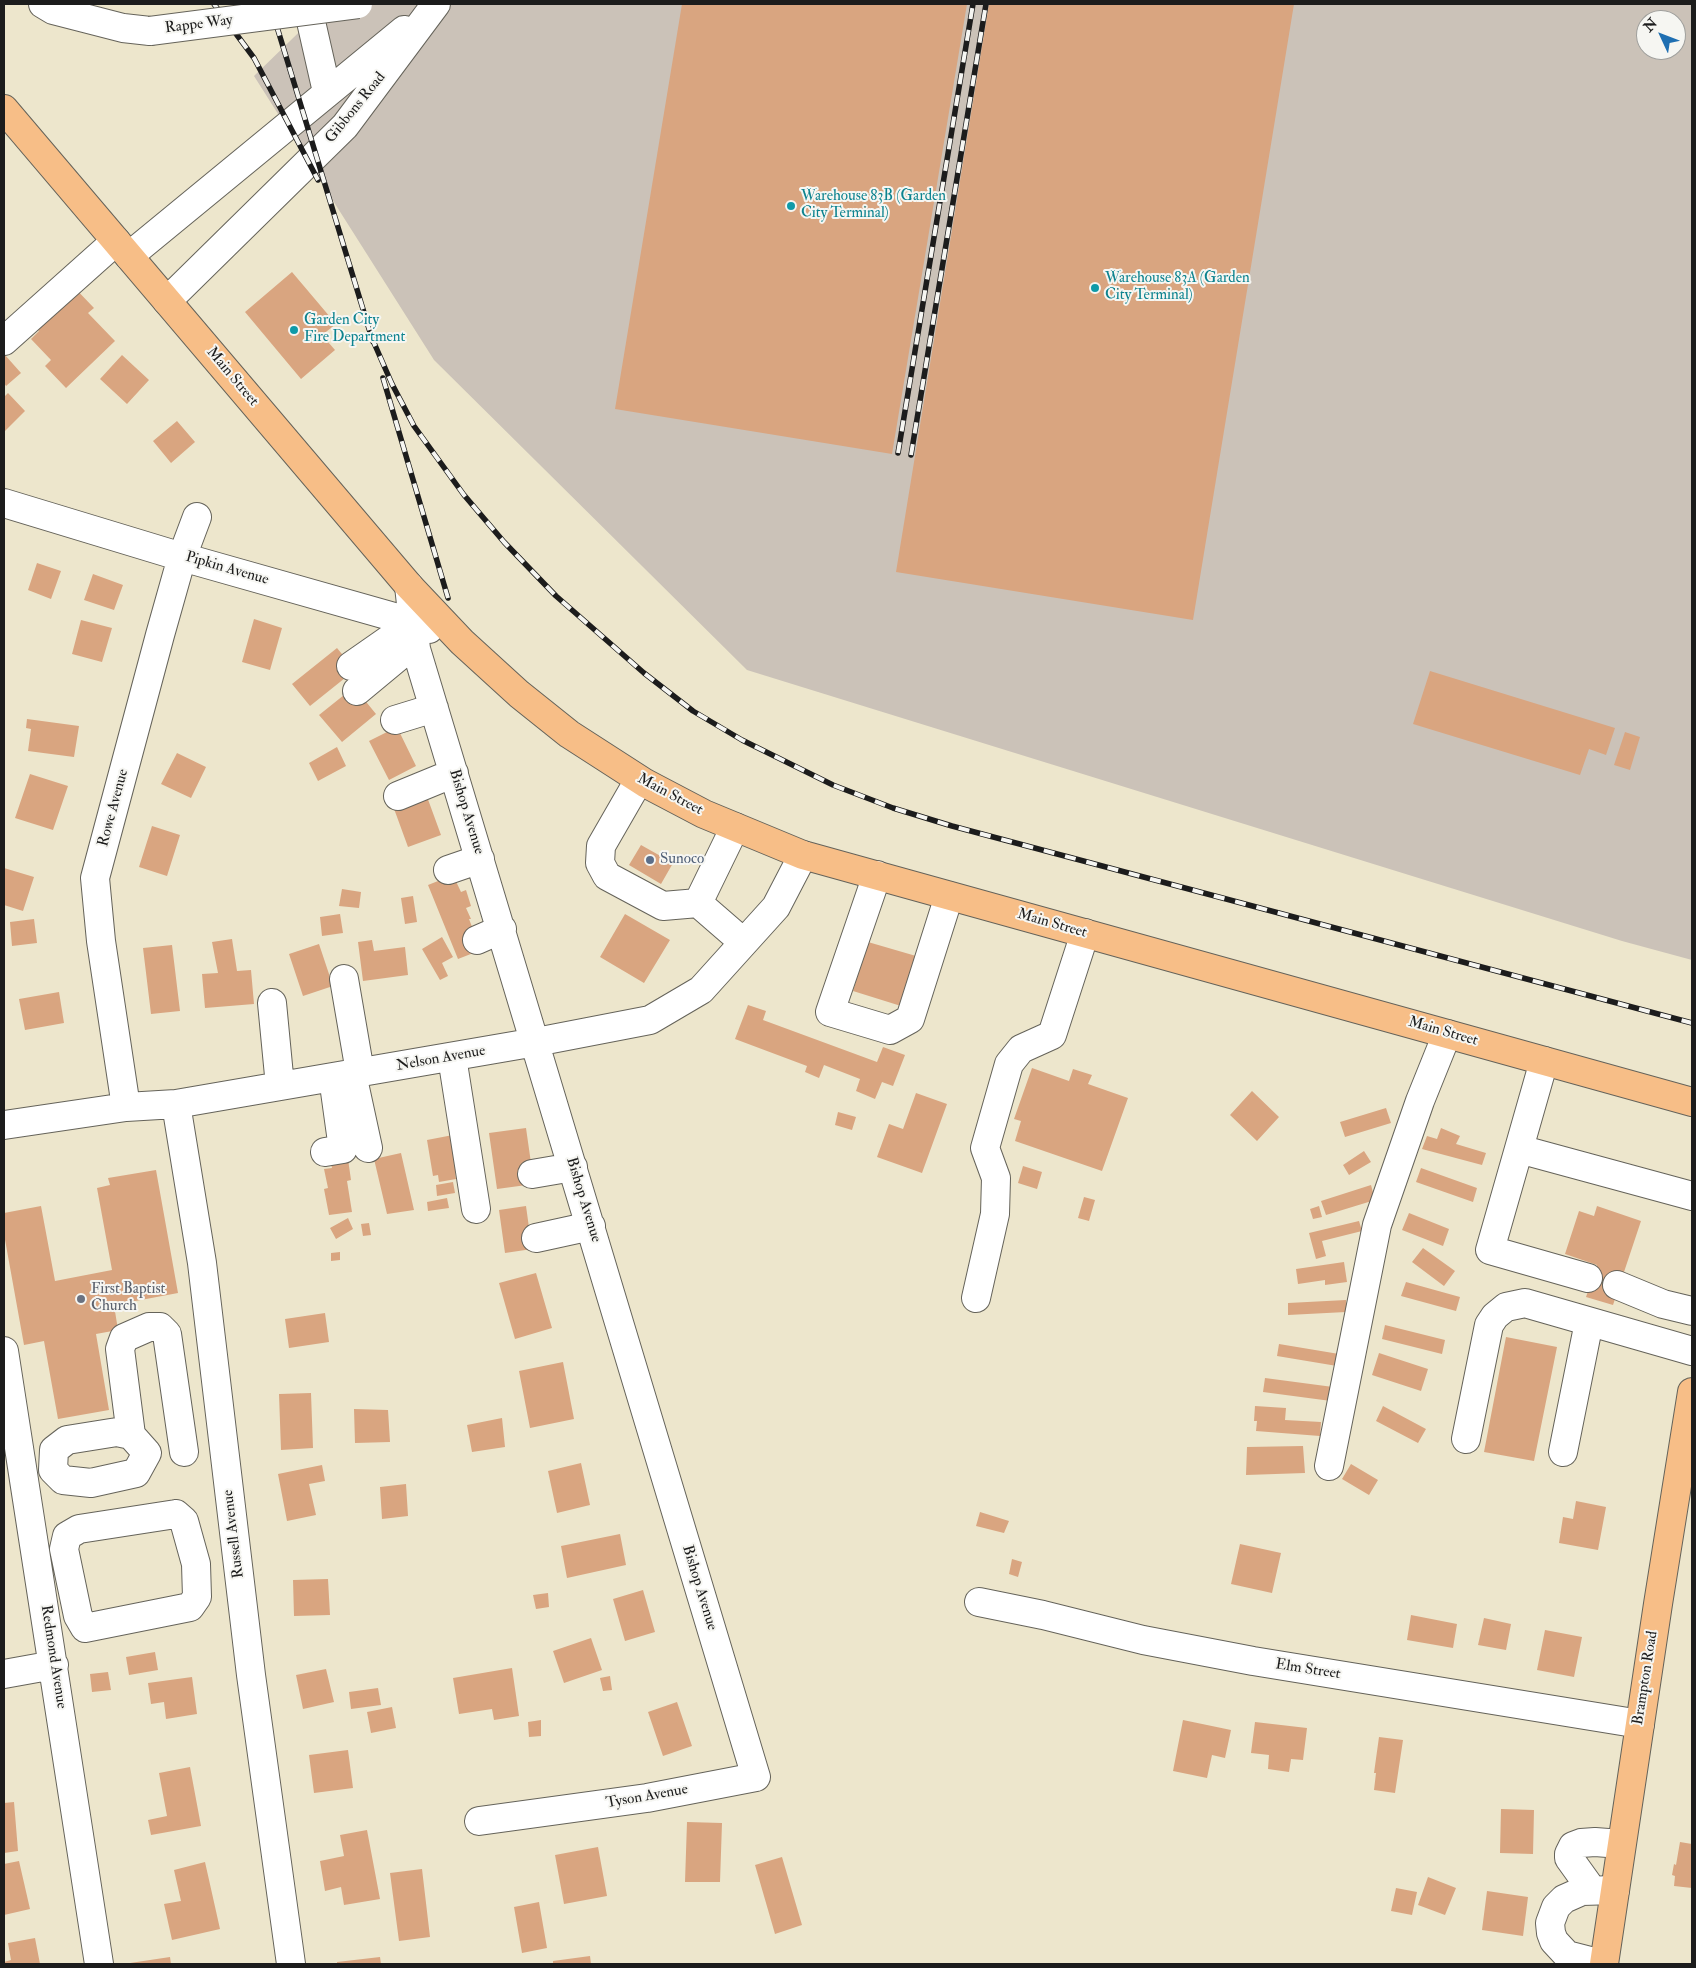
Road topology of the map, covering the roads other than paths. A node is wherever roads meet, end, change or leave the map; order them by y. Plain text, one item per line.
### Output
1 (43, 4) edge
2 (307, 4) edge
3 (358, 4) edge
4 (436, 4) edge
5 (327, 92) junction
6 (4, 109) edge
7 (123, 248) junction
8 (167, 301) junction
9 (4, 341) edge
10 (4, 503) edge
11 (197, 517) dead end
12 (182, 557) junction
13 (410, 586) junction
14 (416, 635) junction
15 (462, 642) junction
16 (354, 678) dead end
17 (434, 708) junction
18 (395, 720) dead end
19 (454, 773) junction
20 (639, 780) junction
21 (398, 796) dead end
22 (735, 827) junction
23 (803, 855) junction
24 (480, 859) junction
25 (448, 870) dead end
26 (877, 875) junction
27 (950, 896) junction
28 (698, 904) junction
29 (502, 929) junction
30 (1085, 933) junction
31 (477, 940) dead end
32 (743, 942) junction
33 (344, 979) dead end
34 (272, 1003) dead end
35 (1447, 1034) junction
36 (536, 1042) junction
37 (452, 1057) junction
38 (1544, 1061) junction
39 (348, 1074) junction
40 (280, 1086) junction
41 (1692, 1102) edge
42 (176, 1104) junction
43 (126, 1107) junction
44 (4, 1125) edge
45 (368, 1148) dead end
46 (1519, 1149) junction
47 (325, 1152) dead end
48 (573, 1168) junction
49 (532, 1174) dead end
50 (1692, 1196) edge
51 (476, 1209) dead end
52 (591, 1226) junction
53 (536, 1238) dead end
54 (1588, 1278) dead end
55 (1618, 1285) dead end
56 (976, 1298) dead end
57 (1692, 1311) edge
58 (1588, 1322) junction
59 (4, 1350) edge
60 (1692, 1351) edge
61 (1692, 1392) edge
62 (1466, 1439) dead end
63 (224, 1451) junction
64 (184, 1452) junction
65 (1563, 1452) dead end
66 (1329, 1466) dead end
67 (237, 1561) junction
68 (196, 1564) junction
69 (979, 1602) dead end
70 (54, 1665) junction
71 (4, 1674) edge
72 (1640, 1724) junction
73 (756, 1777) joint
74 (479, 1821) dead end
75 (1621, 1844) junction
76 (1603, 1890) junction
77 (99, 1964) edge
78 (291, 1964) edge
79 (1603, 1964) edge

1 - 3 street, Rappe Way, bridge
2 - 5 street
4 - 5 street, Gibbons Road
4 - 8 street, Gibbons Road
5 - 7 street, Gibbons Road
6 - 7 main road, Main Street
7 - 8 main road, Main Street
7 - 9 street, Gibbons Road
8 - 13 main road, Main Street
10 - 12 street, Pipkin Avenue
11 - 12 street, Rowe Avenue
12 - 14 street, Pipkin Avenue
12 - 43 street, Rowe Avenue
13 - 14 street
13 - 15 main road, Main Street
14 - 15 street, Main Street
14 - 16 street
14 - 17 street, Bishop Avenue
15 - 20 main road, Main Street
17 - 18 street
17 - 19 street, Bishop Avenue
19 - 21 street
19 - 24 street, Bishop Avenue
20 - 22 main road, Main Street
20 - 28 street
22 - 23 main road, Main Street
22 - 28 street
23 - 26 main road, Main Street
23 - 32 street, Nelson Avenue
24 - 25 street
24 - 29 street, Bishop Avenue
26 - 27 main road, Main Street
26 - 27 street
27 - 30 main road, Main Street
28 - 32 street
29 - 31 street
29 - 36 street, Bishop Avenue
30 - 35 main road, Main Street
30 - 56 street
32 - 36 street, Nelson Avenue
33 - 39 street
34 - 40 street
35 - 38 main road, Main Street
35 - 66 street
36 - 37 street, Nelson Avenue
36 - 48 street, Bishop Avenue
37 - 39 street, Nelson Avenue
37 - 51 street
38 - 41 main road, Main Street
38 - 46 street
39 - 40 street, Nelson Avenue
39 - 45 street
39 - 47 street
40 - 42 street, Nelson Avenue
42 - 43 street, Nelson Avenue
42 - 63 street, Russell Avenue
43 - 44 street, Nelson Avenue
46 - 50 street
46 - 54 street
48 - 49 street
48 - 52 street, Bishop Avenue
52 - 53 street
52 - 73 street, Bishop Avenue
55 - 57 street
58 - 60 street
58 - 62 street
58 - 65 street
59 - 70 street, Redmond Avenue
61 - 72 main road, Brampton Road
63 - 64 street
63 - 67 street, Russell Avenue
64 - 64 street
67 - 68 street
67 - 78 street, Russell Avenue
68 - 68 street
69 - 72 street, Elm Street
70 - 71 street
70 - 77 street, Redmond Avenue
72 - 75 main road, Brampton Road
73 - 74 street, Tyson Avenue
75 - 76 main road, Brampton Road
75 - 76 street
76 - 79 main road, Brampton Road
76 - 79 street

